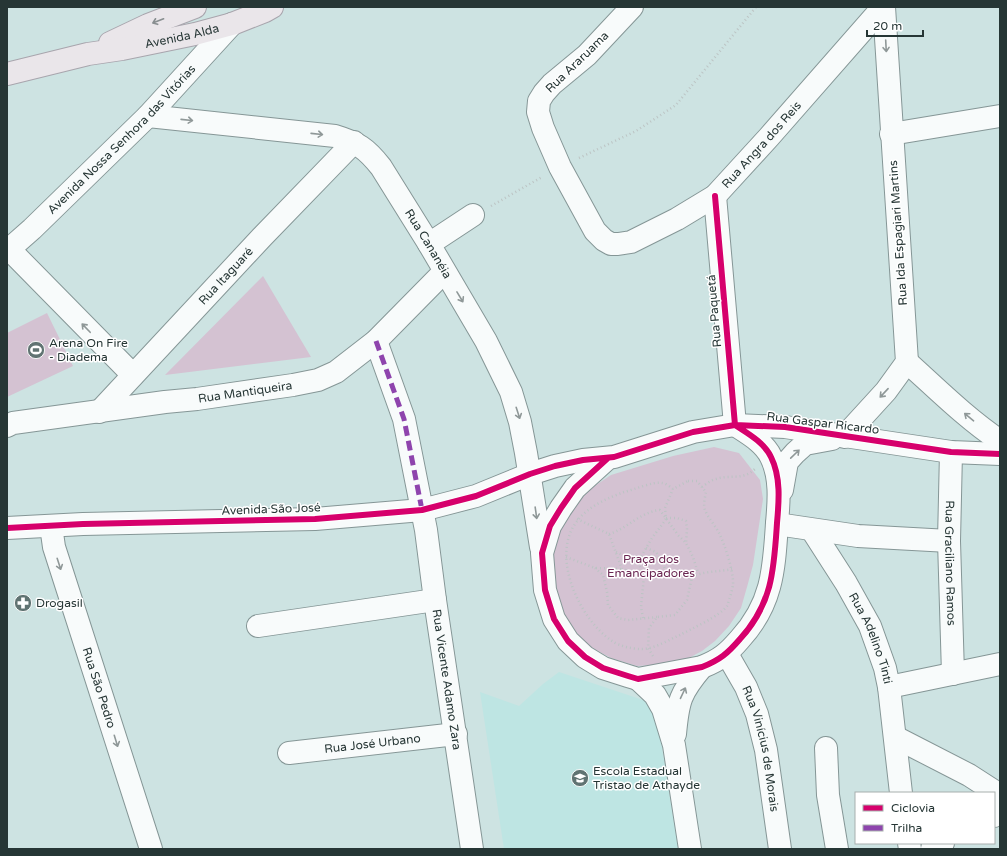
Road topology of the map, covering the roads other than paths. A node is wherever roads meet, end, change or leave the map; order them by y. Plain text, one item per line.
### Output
1 (195, 7) edge
2 (632, 7) edge
3 (883, 7) edge
4 (266, 8) edge
5 (232, 24) junction
6 (88, 54) junction
7 (7, 74) edge
8 (148, 116) junction
9 (1000, 116) edge
10 (891, 134) junction
11 (354, 142) junction
12 (560, 167) joint
13 (715, 196) junction
14 (473, 215) road end
15 (429, 244) junction
16 (8, 251) edge
17 (444, 272) junction
18 (376, 340) junction
19 (907, 362) junction
20 (133, 375) junction
21 (99, 412) junction
22 (9, 424) edge
23 (735, 425) junction
24 (844, 437) junction
25 (1000, 441) edge
26 (951, 452) junction
27 (1000, 454) edge
28 (608, 458) junction
29 (530, 474) junction
30 (779, 503) junction
31 (422, 510) junction
32 (777, 524) junction
33 (51, 526) junction
34 (7, 528) edge
35 (812, 530) junction
36 (949, 541) junction
37 (542, 553) junction
38 (435, 600) junction
39 (258, 626) dead end
40 (727, 654) junction
41 (1000, 664) edge
42 (702, 667) junction
43 (953, 674) junction
44 (638, 679) junction
45 (889, 687) junction
46 (456, 734) junction
47 (895, 738) junction
48 (674, 745) junction
49 (826, 748) dead end
50 (289, 753) dead end
51 (901, 792) edge
52 (1000, 795) edge
53 (941, 844) edge
54 (151, 849) edge
55 (472, 849) edge
56 (690, 849) edge
57 (780, 849) edge
58 (837, 849) edge
59 (932, 849) edge

1 -> 6 main road, Avenida Alda
2 - 12 street, Rua Araruama
3 -> 10 street, Rua Ida Espagiari Martins
3 - 13 street, Rua Angra dos Reis
4 - 5 main road
5 - 6 main road, Avenida Alda
5 - 8 street, Avenida Nossa Senhora das Vitórias
6 - 7 main road, Avenida Alda
8 -> 11 street, Rua Cananéia
8 - 16 street, Avenida Nossa Senhora das Vitórias
9 - 10 street
10 - 19 street, Rua Ida Espagiari Martins
11 - 15 street, Rua Cananéia
11 - 20 street, Rua Itaguaré
12 - 13 street, Rua Angra dos Reis
13 - 23 street, Rua Paquetá
14 - 15 street
15 - 17 street, Rua Cananéia
20 -> 16 street
17 - 18 street, Rua Mantiqueira
17 -> 29 street, Rua Cananéia
18 - 21 street, Rua Mantiqueira
18 - 31 street, Rua Vicente Adamo Zara
19 -> 24 street
25 -> 19 street
20 - 21 street, Rua Itaguaré
21 - 22 street, Rua Mantiqueira
23 - 24 street, Rua Gaspar Ricardo
23 - 28 street, Rua Gaspar Ricardo
23 - 30 street
24 - 26 street, Rua Gaspar Ricardo
30 -> 24 street, Rua Gaspar Ricardo
26 - 27 street, Rua Gaspar Ricardo
26 - 36 street, Rua Graciliano Ramos
28 - 29 street, Rua Gaspar Ricardo
28 - 37 street
29 - 31 street, Avenida São José
29 -> 37 street, Rua Cananéia
30 - 32 street
31 - 33 street, Avenida São José
31 - 38 street, Rua Vicente Adamo Zara
32 - 35 street
32 - 40 street
33 - 34 street, Avenida São José
33 -> 54 street, Rua São Pedro
35 - 36 street
35 - 45 street, Rua Adelino Tinti
36 - 43 street, Rua Graciliano Ramos
37 - 44 street, Rua Cananéia
38 - 39 street
38 - 46 street, Rua Vicente Adamo Zara
40 - 42 street
40 - 57 street, Rua Vinícius de Morais
41 - 43 street
42 - 44 street
48 -> 42 street
43 - 45 street
44 - 48 street
45 - 47 street, Rua Adelino Tinti
46 - 50 street, Rua José Urbano
46 - 55 street, Rua Vicente Adamo Zara
47 - 51 street, Rua Adelino Tinti
47 - 52 street
48 - 56 street
49 - 58 street
53 - 59 street

